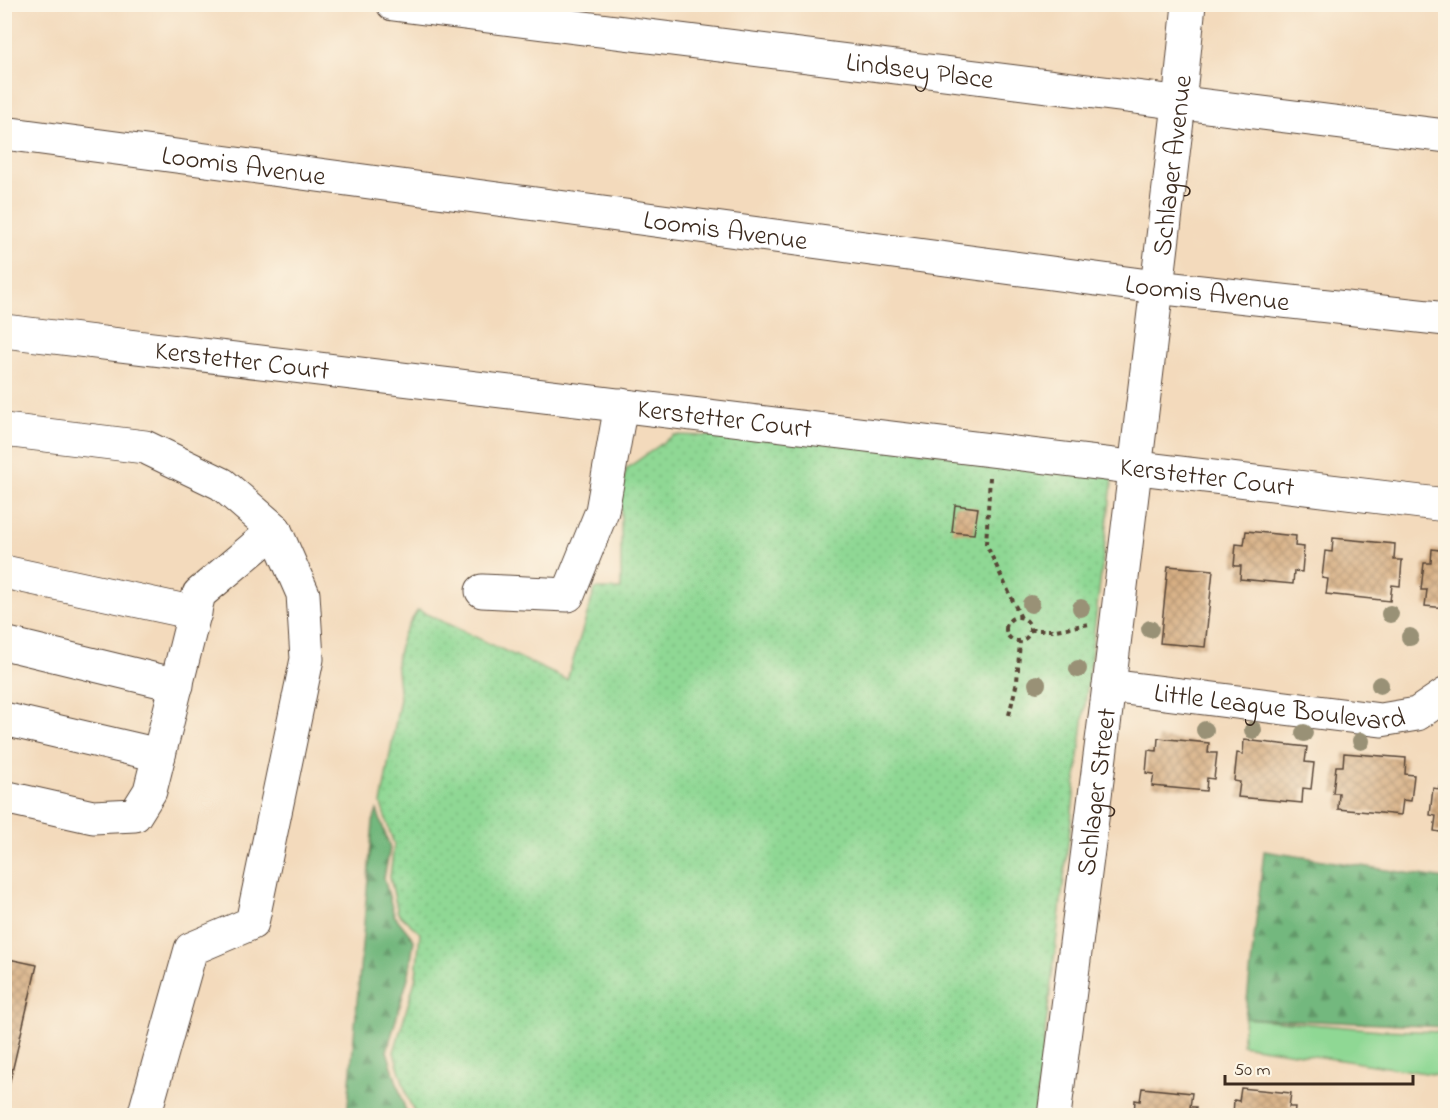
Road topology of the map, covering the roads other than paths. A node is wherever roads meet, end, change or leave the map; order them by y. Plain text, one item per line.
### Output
1 (393, 4) edge
2 (1189, 4) edge
3 (1179, 104) junction
4 (4, 133) edge
5 (1446, 136) edge
6 (1156, 287) junction
7 (1446, 319) edge
8 (4, 331) edge
9 (621, 405) junction
10 (4, 430) edge
11 (1134, 467) junction
12 (1446, 505) edge
13 (275, 530) junction
14 (4, 572) edge
15 (482, 591) dead end
16 (195, 613) junction
17 (4, 643) edge
18 (177, 685) junction
19 (1109, 686) junction
20 (1445, 695) edge
21 (4, 719) edge
22 (159, 756) junction
23 (4, 797) edge
24 (144, 1116) edge
25 (1054, 1116) edge

1 - 3 street, Lindsey Place
2 - 3 street, Schlager Avenue
3 - 5 street, Lindsey Place
3 - 6 street, Schlager Avenue
4 - 6 street, Loomis Avenue
6 - 7 street, Loomis Avenue
6 - 11 street, Schlager Avenue
8 - 9 street, Kerstetter Court
9 - 11 street, Kerstetter Court
9 - 15 street
10 - 13 street
11 - 12 street, Kerstetter Court
11 - 19 street, Schlager Street
13 - 16 street
13 - 24 street
14 - 16 street
16 - 18 street
17 - 18 street
18 - 22 street
19 - 20 street, Little League Boulevard
19 - 25 street, Schlager Street
21 - 22 street
22 - 23 street

